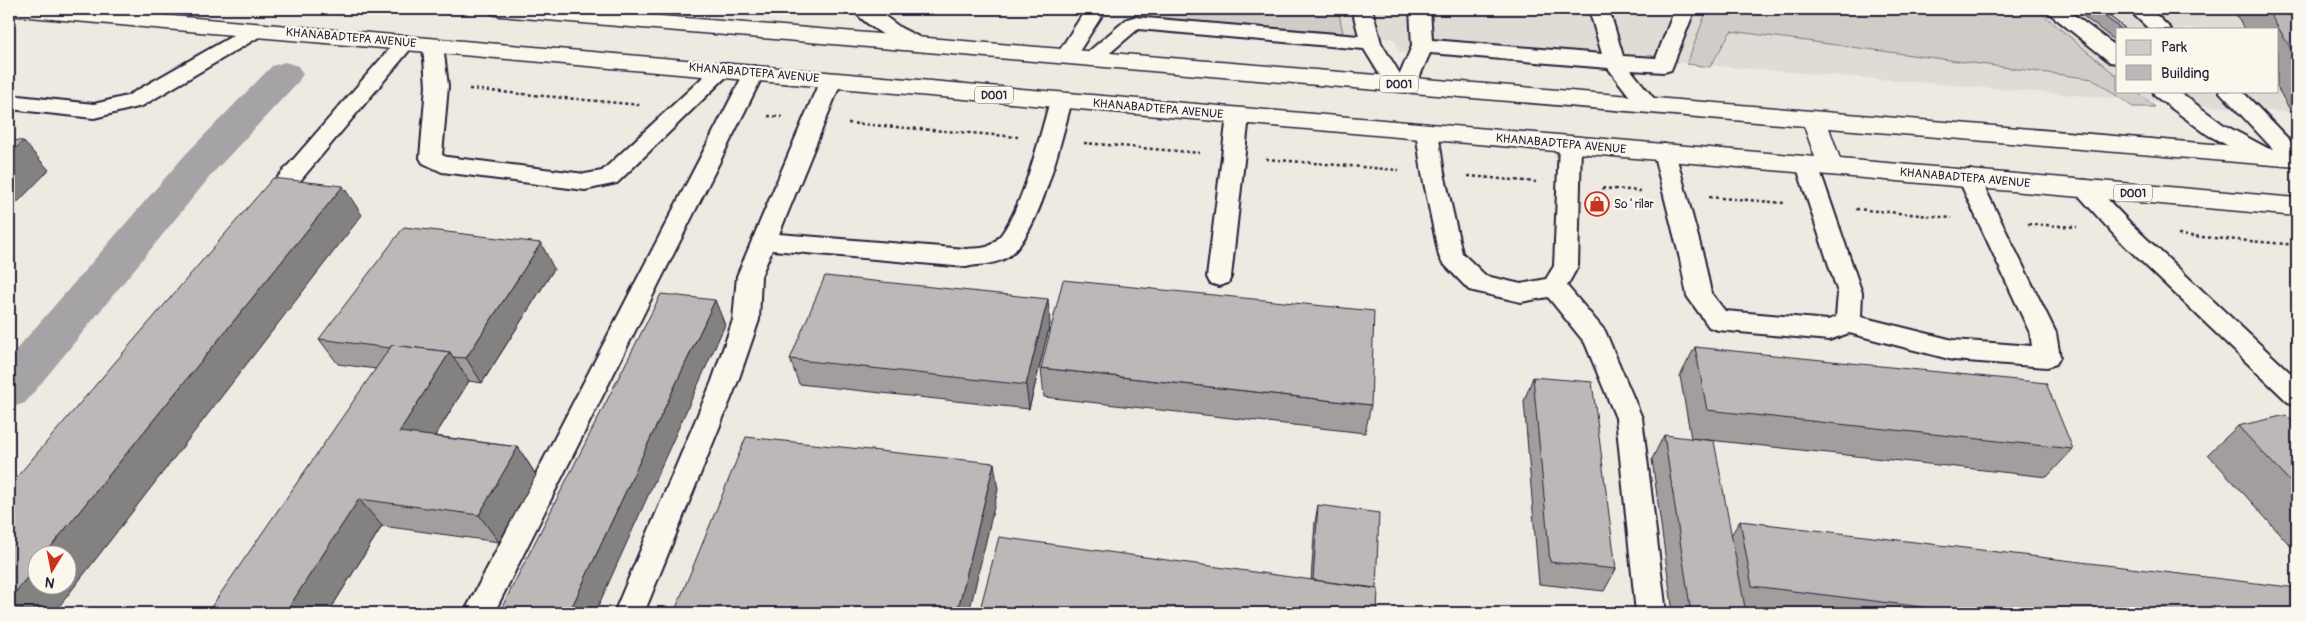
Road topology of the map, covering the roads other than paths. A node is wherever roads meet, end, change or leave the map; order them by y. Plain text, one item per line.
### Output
1 (18, 9) edge
2 (500, 9) edge
3 (863, 9) edge
4 (1096, 9) edge
5 (1362, 9) edge
6 (1420, 9) edge
7 (1600, 9) edge
8 (1685, 9) edge
9 (2054, 9) edge
10 (2138, 9) edge
11 (1137, 16) edge
12 (531, 22) edge
13 (2160, 28) edge
14 (257, 30) junction
15 (406, 42) junction
16 (916, 43) junction
17 (1370, 43) junction
18 (433, 45) junction
19 (1422, 46) junction
20 (561, 56) junction
21 (1066, 56) junction
22 (2116, 56) edge
23 (1091, 58) junction
24 (1614, 62) junction
25 (723, 70) junction
26 (754, 73) junction
27 (831, 80) junction
28 (1401, 84) junction
29 (2164, 92) edge
30 (2230, 92) edge
31 (1061, 101) junction
32 (9, 102) edge
33 (1648, 105) junction
34 (1238, 116) junction
35 (1813, 118) junction
36 (1427, 132) junction
37 (1570, 144) junction
38 (1664, 152) junction
39 (2265, 156) junction
40 (2295, 159) edge
41 (1819, 165) junction
42 (1970, 178) junction
43 (2083, 188) junction
44 (2297, 207) edge
45 (253, 220) edge
46 (764, 241) junction
47 (1219, 277) dead end
48 (1554, 287) junction
49 (1848, 323) junction
50 (2297, 395) edge
51 (479, 613) edge
52 (629, 613) edge
53 (1651, 613) edge

1 - 14 highway, KHANABADTEPA AVENUE / D001
2 - 12 highway, D001
3 - 16 lane
4 - 21 lane
5 - 17 lane
6 - 19 lane
7 - 24 lane
8 - 24 lane
9 - 22 lane
10 - 13 lane
11 - 17 lane
11 - 23 lane
12 - 16 highway, D001
12 - 20 highway
14 - 15 highway, KHANABADTEPA AVENUE / D001
14 - 32 lane
15 - 18 highway, KHANABADTEPA AVENUE / D001
15 - 45 lane
16 - 21 highway, D001
17 - 28 lane
18 - 20 highway, KHANABADTEPA AVENUE / D001
18 - 25 lane
19 - 24 lane
19 - 28 lane
20 - 25 highway, KHANABADTEPA AVENUE / D001
21 - 23 highway, D001
23 - 28 highway, D001
24 - 33 lane
25 - 26 highway, KHANABADTEPA AVENUE / D001
26 - 27 highway, KHANABADTEPA AVENUE / D001
26 - 51 lane
27 - 31 highway, KHANABADTEPA AVENUE / D001
27 - 46 lane
28 - 33 highway, D001
29 - 39 lane
30 - 40 lane
31 - 34 highway, KHANABADTEPA AVENUE / D001
31 - 46 lane
33 - 35 highway, D001
34 - 36 highway, KHANABADTEPA AVENUE / D001
34 - 47 lane
35 - 39 highway, D001
35 - 41 highway
36 - 37 highway, KHANABADTEPA AVENUE / D001
36 - 48 lane
37 - 38 highway, KHANABADTEPA AVENUE / D001
37 - 48 lane
38 - 41 highway, KHANABADTEPA AVENUE / D001
38 - 49 lane
39 - 40 highway, D001
41 - 42 highway, KHANABADTEPA AVENUE / D001
41 - 49 lane
42 - 43 highway, KHANABADTEPA AVENUE / D001
42 - 49 lane
43 - 44 highway, KHANABADTEPA AVENUE / D001
43 - 50 lane
46 - 52 lane
48 - 53 lane

